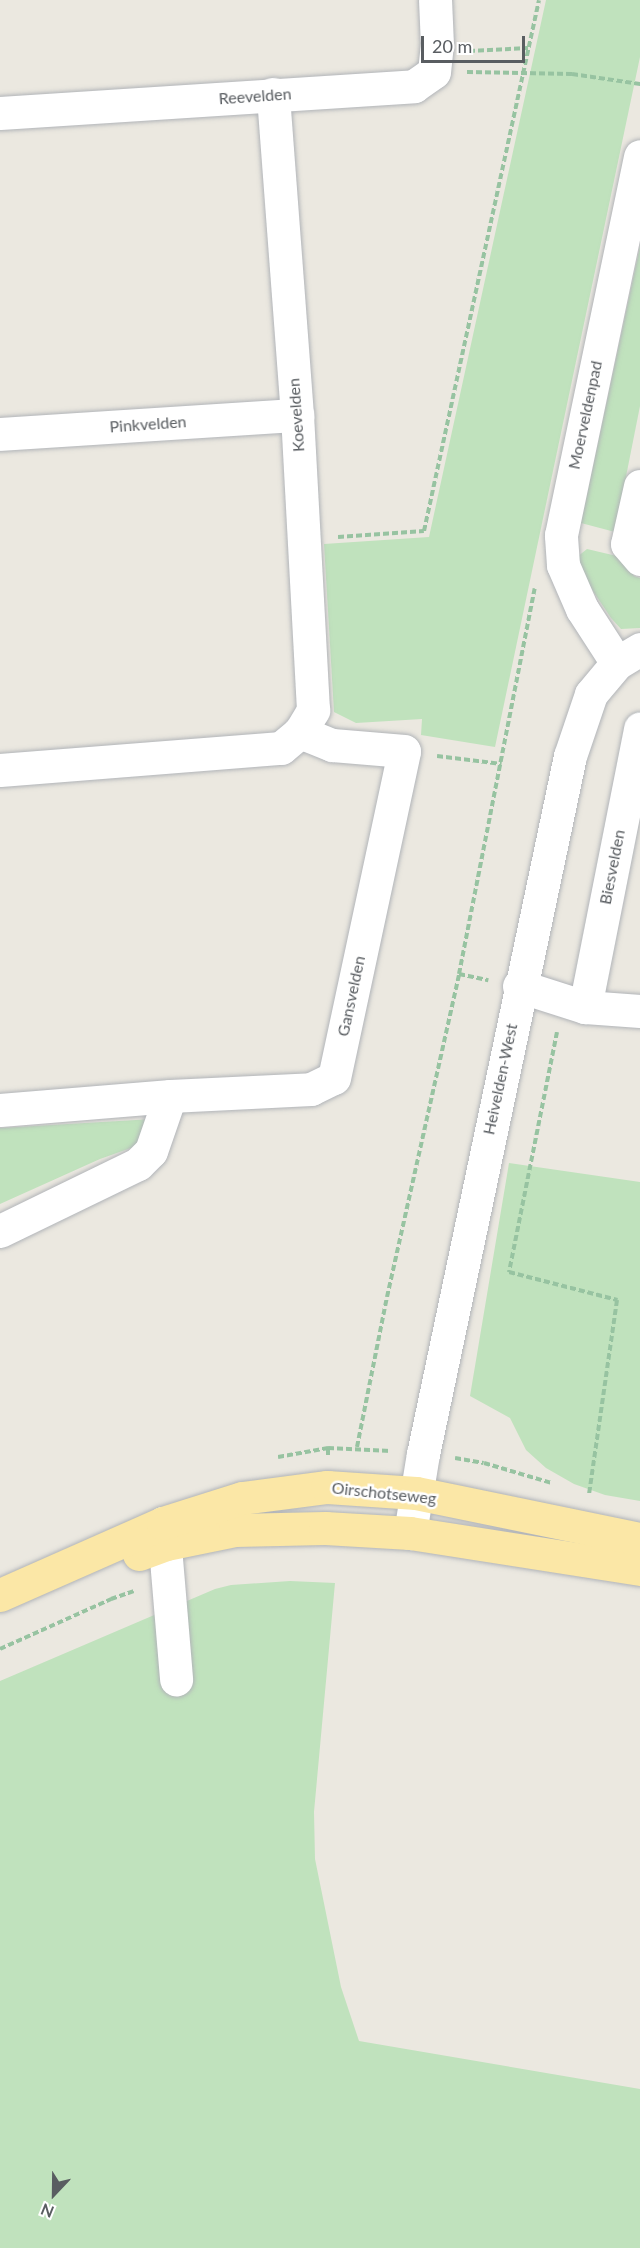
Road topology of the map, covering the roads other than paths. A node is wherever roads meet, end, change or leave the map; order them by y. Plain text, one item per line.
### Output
1 (435, 0) edge
2 (273, 94) junction
3 (0, 113) edge
4 (640, 156) edge
5 (297, 415) junction
6 (0, 434) edge
7 (640, 486) edge
8 (640, 559) edge
9 (628, 656) edge
10 (640, 728) edge
11 (300, 732) junction
12 (0, 770) edge
13 (519, 986) junction
14 (574, 1004) junction
15 (640, 1011) edge
16 (170, 1096) junction
17 (0, 1110) edge
18 (0, 1231) edge
19 (416, 1493) junction
20 (410, 1533) junction
21 (165, 1534) junction
22 (640, 1539) edge
23 (640, 1569) edge
24 (0, 1595) edge
25 (0, 1616) edge
26 (176, 1679) dead end

1 - 2 street, Reevelden
2 - 3 street, Reevelden
2 - 5 street, Koevelden
4 - 9 street, Moerveldenpad
5 - 6 street, Pinkvelden
5 - 11 street, Koevelden
7 - 8 street
9 - 13 street, Heivelden-West
10 - 14 street, Biesvelden
11 - 12 street
11 - 16 street, Gansvelden
13 - 14 street
13 - 19 street, Heivelden-West
14 - 15 street
16 - 17 street, Gansvelden
16 - 18 street
19 - 20 street, Heivelden-West
19 - 21 main road, Oirschotseweg
19 - 22 main road, Oirschotseweg
20 - 21 main road, Oirschotseweg
20 - 23 main road, Oirschotseweg
21 - 24 main road, Oirschotseweg
21 - 25 main road, Oirschotseweg
21 - 26 street

